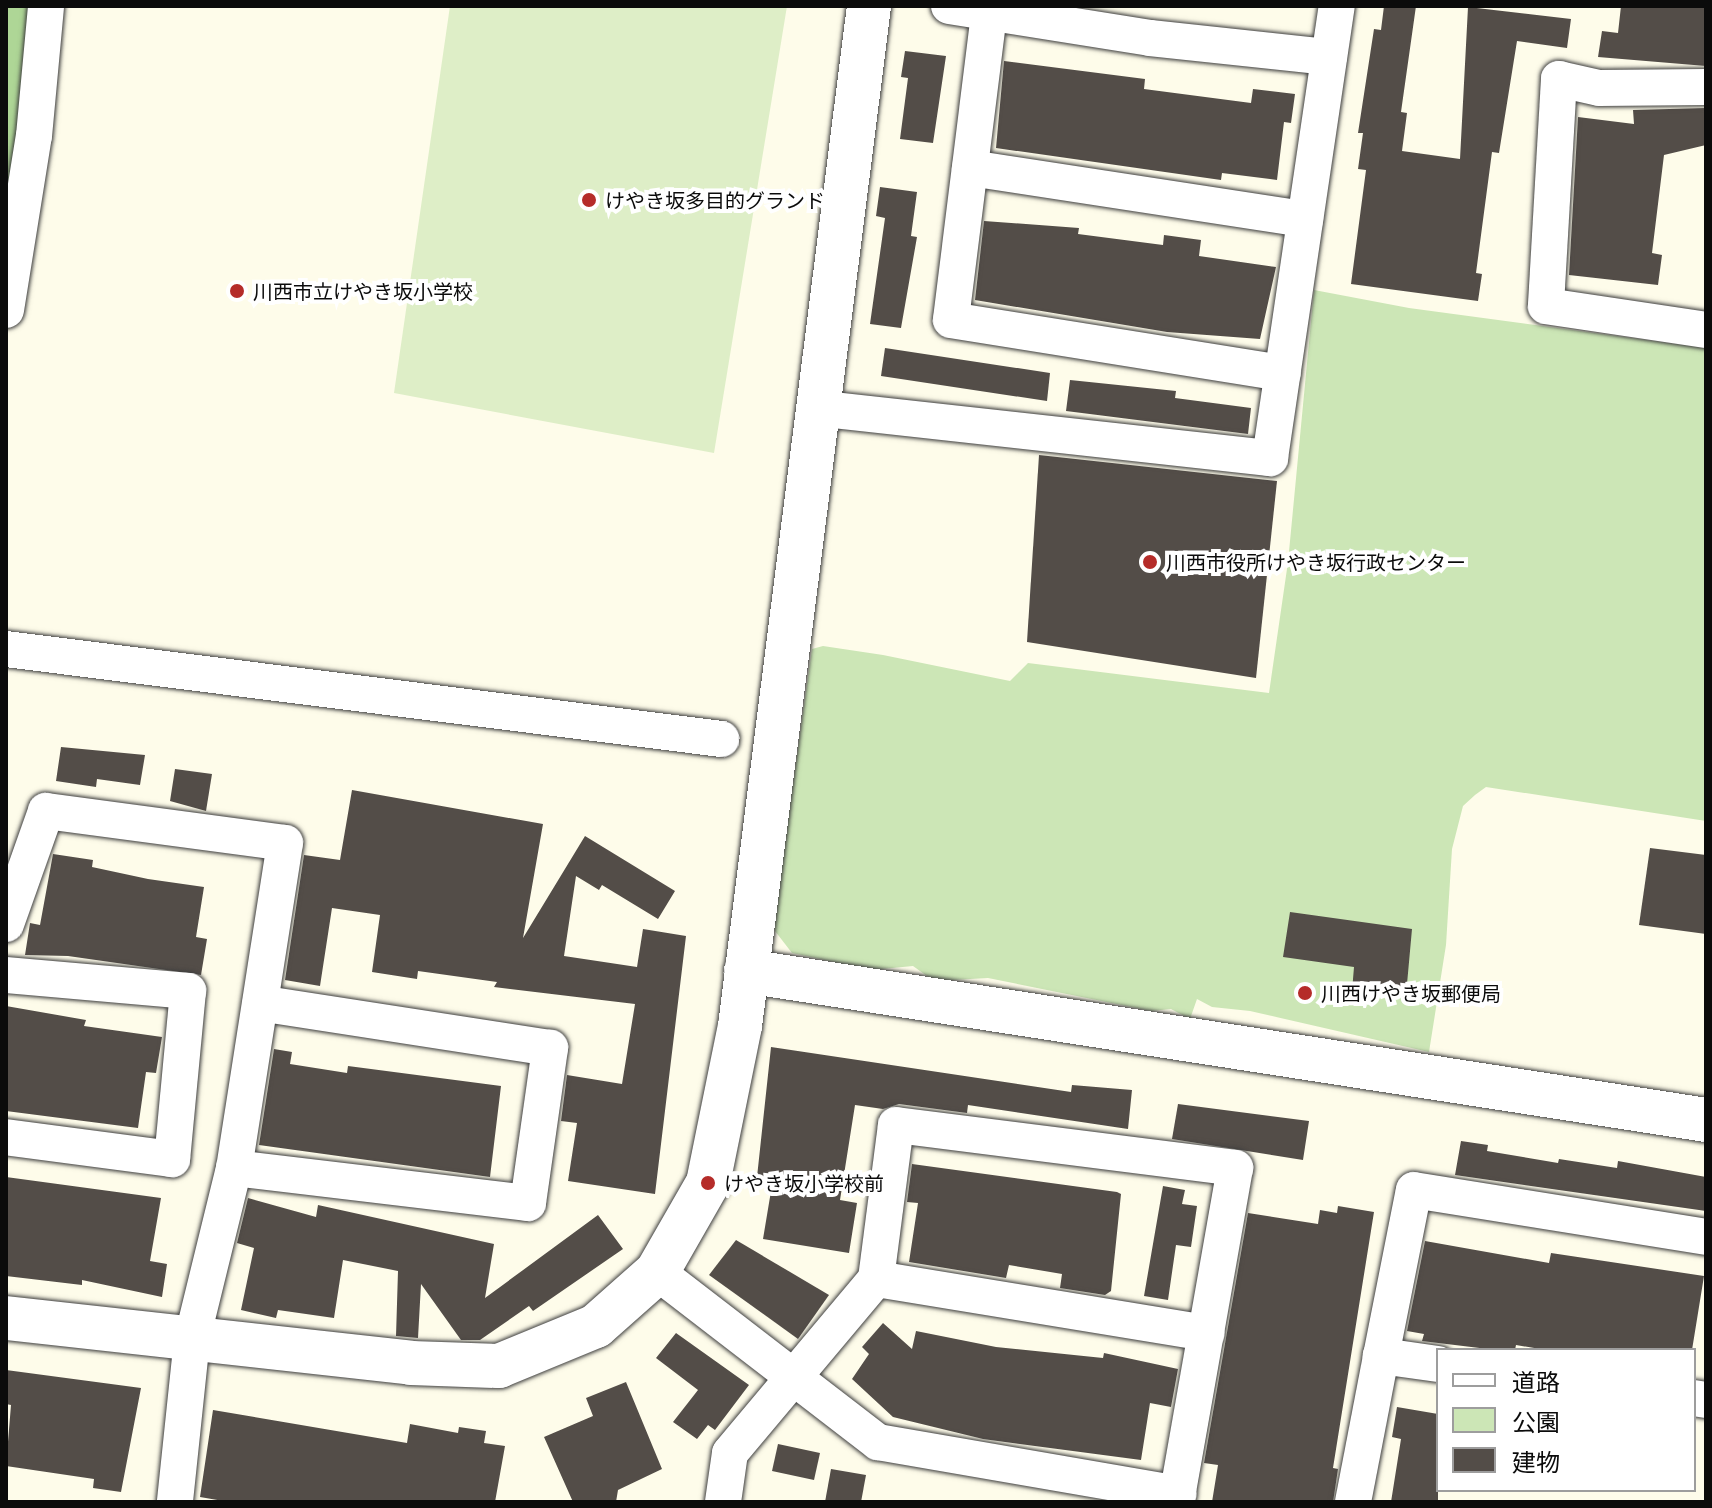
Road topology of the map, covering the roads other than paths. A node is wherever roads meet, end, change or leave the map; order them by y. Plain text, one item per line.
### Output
1 (46, 6) edge
2 (869, 6) edge
3 (949, 6) edge
4 (1337, 6) edge
5 (990, 9) edge
6 (1329, 57) junction
7 (1706, 87) edge
8 (970, 168) junction
9 (1305, 219) junction
10 (6, 310) edge
11 (1706, 330) edge
12 (1283, 373) junction
13 (816, 408) junction
14 (6, 649) edge
15 (721, 739) dead end
16 (6, 924) edge
17 (746, 971) junction
18 (6, 975) edge
19 (260, 1003) junction
20 (1706, 1120) edge
21 (6, 1137) edge
22 (234, 1168) junction
23 (1706, 1237) edge
24 (657, 1272) junction
25 (876, 1279) junction
26 (6, 1318) edge
27 (1207, 1333) junction
28 (192, 1339) junction
29 (1381, 1356) junction
30 (1436, 1364) edge
31 (794, 1377) junction
32 (1178, 1498) edge
33 (175, 1502) edge
34 (723, 1502) edge
35 (1353, 1502) edge

1 - 10 street
2 - 13 street
3 - 5 street
4 - 6 street
5 - 6 street
5 - 8 street
6 - 9 street
7 - 11 street
8 - 9 street
8 - 12 street
9 - 12 street
12 - 13 street
13 - 17 street
14 - 15 street
16 - 19 street
17 - 20 street
17 - 24 street
18 - 21 street
19 - 22 street
19 - 22 street
22 - 28 street
23 - 29 street
24 - 28 street
24 - 31 street
25 - 27 street
25 - 27 street
25 - 31 street
26 - 28 street
27 - 32 street
28 - 33 street
29 - 30 street
29 - 35 street
31 - 32 street
31 - 34 street

